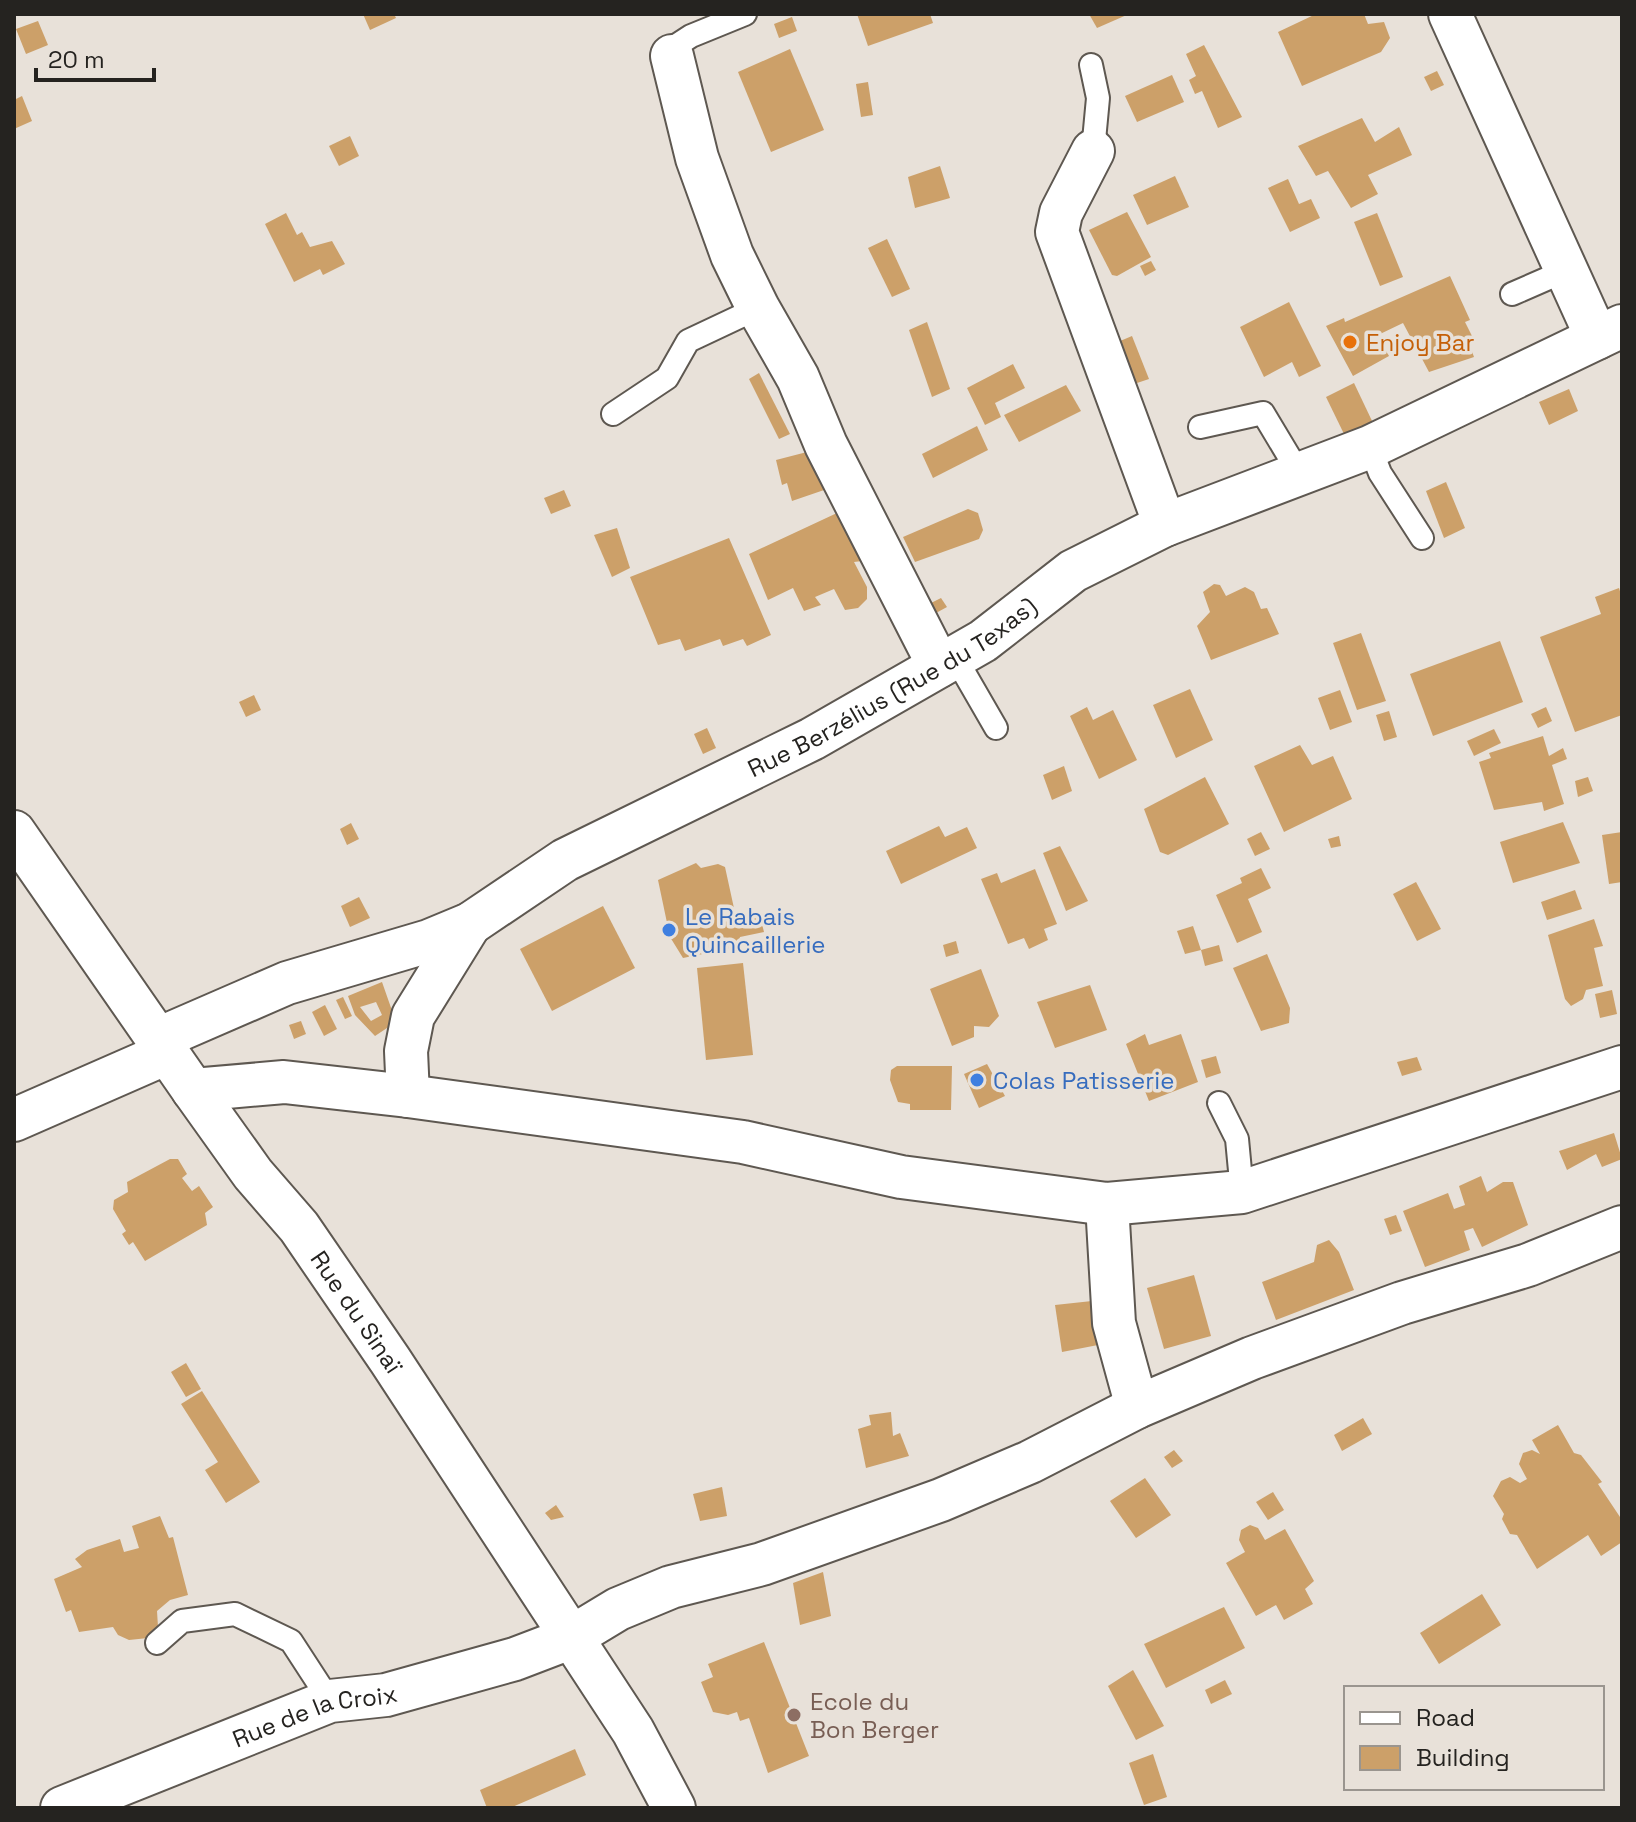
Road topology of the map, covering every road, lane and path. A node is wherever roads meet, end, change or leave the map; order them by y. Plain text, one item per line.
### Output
1 (745, 14) edge
2 (1450, 14) edge
3 (672, 56) joint
4 (1091, 65) dead end
5 (1093, 151) joint
6 (1567, 270) junction
7 (1512, 294) dead end
8 (758, 308) junction
9 (1610, 332) edge
10 (613, 414) dead end
11 (1200, 427) dead end
12 (1370, 447) junction
13 (1299, 473) junction
14 (1165, 525) junction
15 (1422, 538) dead end
16 (947, 661) junction
17 (996, 728) dead end
18 (14, 832) edge
19 (470, 924) junction
20 (162, 1046) junction
21 (1622, 1067) edge
22 (193, 1090) junction
23 (408, 1096) junction
24 (1219, 1103) dead end
25 (14, 1120) edge
26 (1242, 1192) junction
27 (1107, 1204) junction
28 (1622, 1227) edge
29 (1137, 1407) junction
30 (570, 1638) junction
31 (157, 1643) dead end
32 (330, 1701) junction
33 (62, 1808) edge
34 (674, 1808) edge

1 - 3 lane
2 - 6 street
3 - 8 street
4 - 5 lane
5 - 14 street
6 - 7 lane
6 - 9 street
8 - 10 lane
8 - 16 street
9 - 12 street, Rue Berzélius (Rue du Texas)
11 - 13 lane
12 - 13 street, Rue Berzélius (Rue du Texas)
12 - 15 lane
13 - 14 street, Rue Berzélius (Rue du Texas)
14 - 16 street, Rue Berzélius (Rue du Texas)
16 - 17 lane
16 - 19 street, Rue Berzélius (Rue du Texas)
18 - 20 street, Rue du Sinaï
19 - 20 street, Rue Berzélius (Rue du Texas)
19 - 23 street
20 - 22 street, Rue du Sinaï
20 - 25 street, Rue Berzélius (Rue du Texas)
21 - 26 street
22 - 23 street
22 - 30 street, Rue du Sinaï
23 - 27 street
24 - 26 lane
26 - 27 street
27 - 29 street
28 - 29 street, Rue de la Croix
29 - 30 street, Rue de la Croix
30 - 32 street, Rue de la Croix
30 - 34 street, Rue du Sinaï
31 - 32 lane
32 - 33 street, Rue de la Croix

